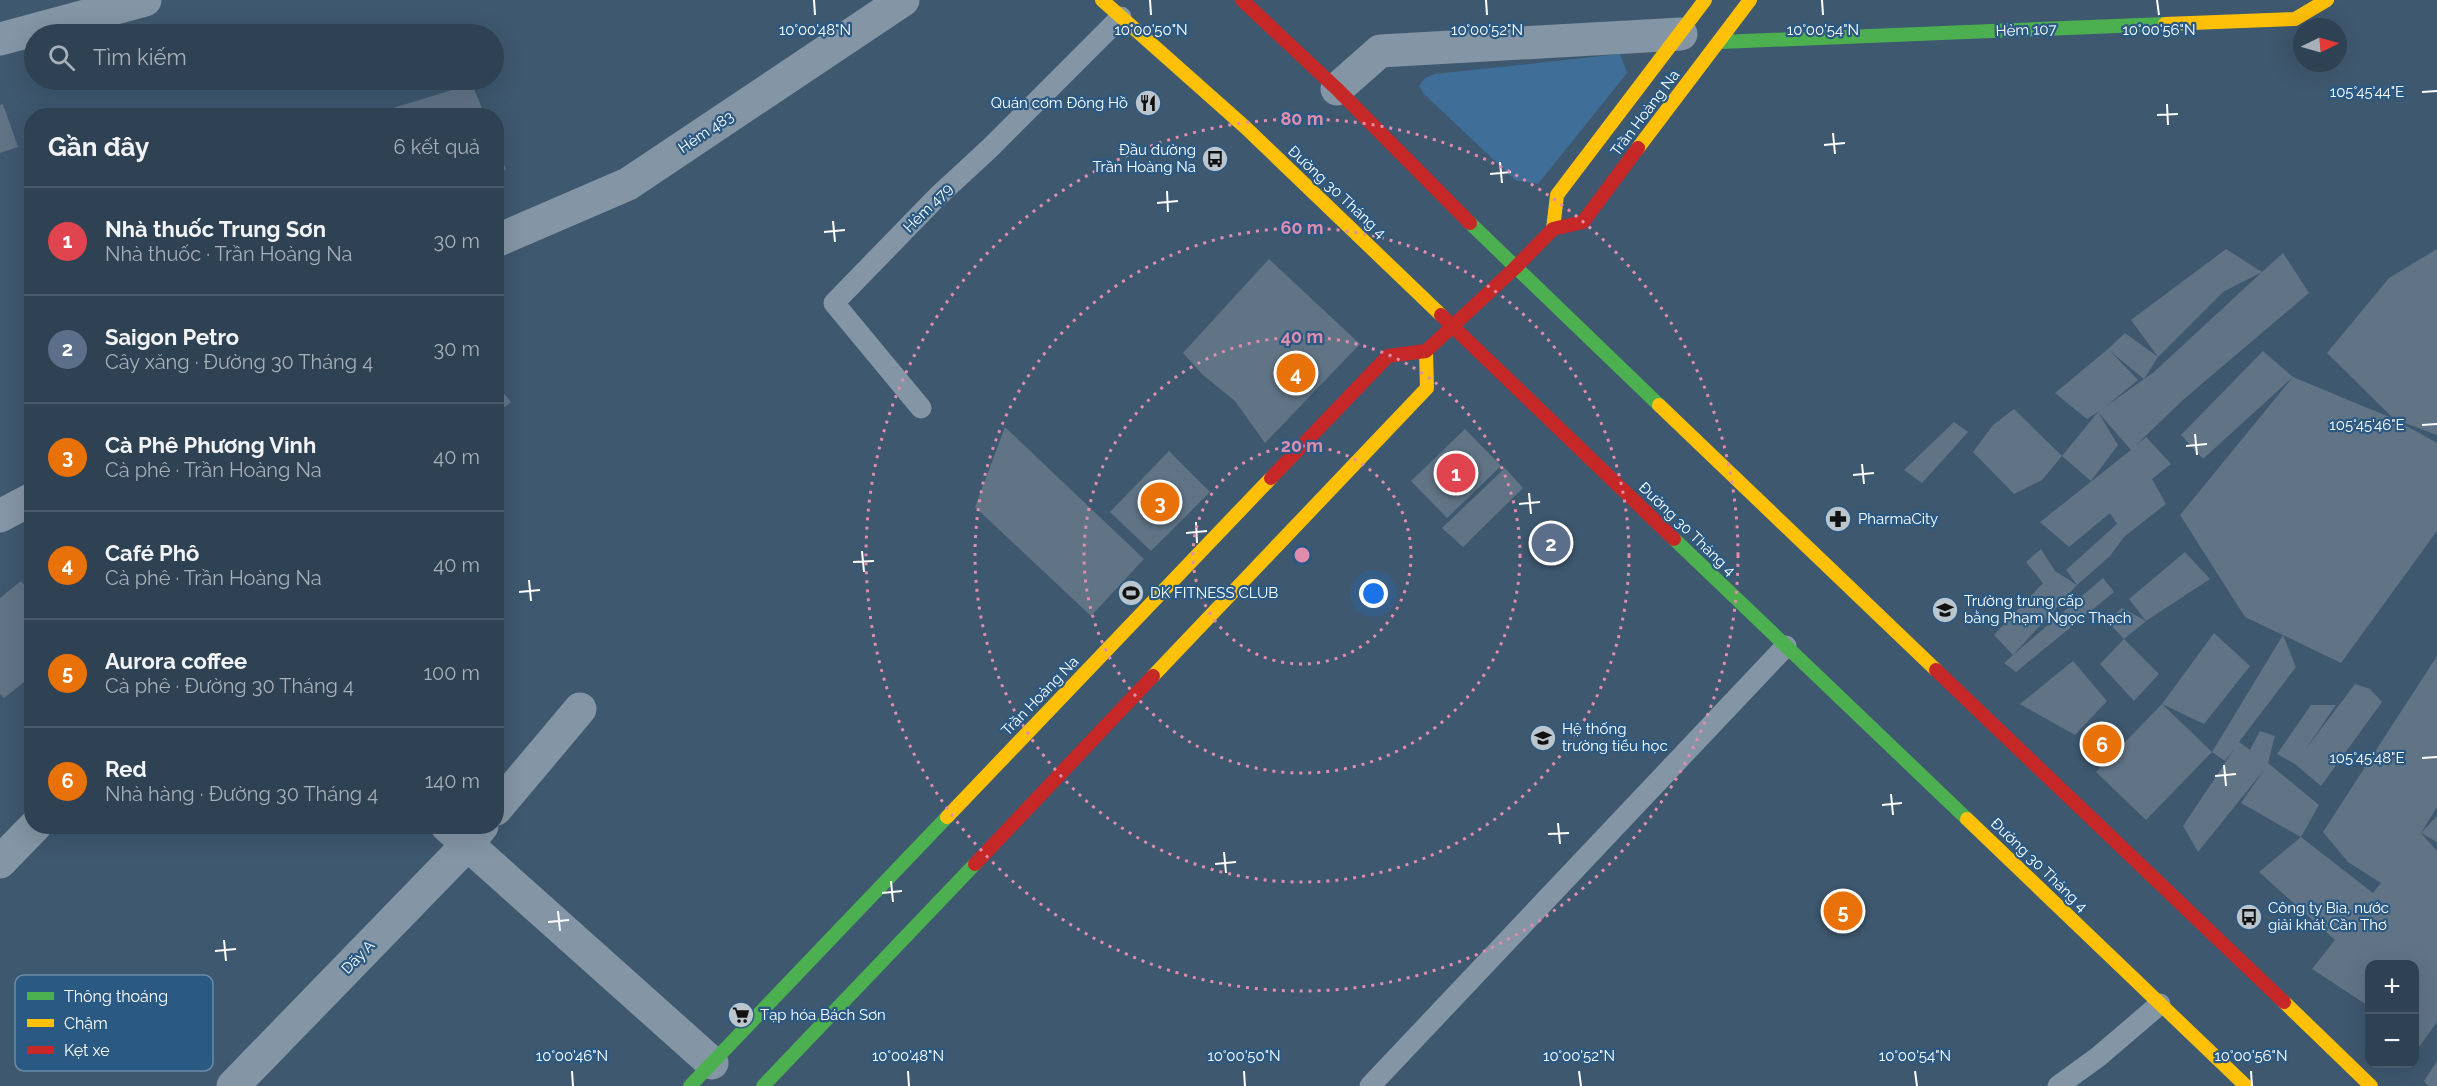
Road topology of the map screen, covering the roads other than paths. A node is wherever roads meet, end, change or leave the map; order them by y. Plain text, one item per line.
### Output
1 (145, 0) edge
2 (903, 0) edge
3 (1102, 0) edge
4 (1242, 0) edge
5 (1705, 0) edge
6 (1750, 0) edge
7 (2327, 0) edge
8 (1120, 16) junction
9 (56, 24) edge
10 (24, 33) edge
11 (1681, 34) junction
12 (0, 39) edge
13 (1720, 42) junction
14 (1337, 89) junction
15 (1553, 229) junction
16 (504, 238) edge
17 (1515, 268) junction
18 (1451, 326) junction
19 (1425, 351) junction
20 (921, 408) dead end
21 (24, 503) edge
22 (0, 516) edge
23 (1786, 646) junction
24 (580, 709) dead end
25 (504, 799) edge
26 (27, 834) edge
27 (464, 834) edge
28 (466, 834) edge
29 (0, 862) edge
30 (2160, 1004) junction
31 (701, 1075) edge
32 (769, 1084) edge
33 (233, 1086) edge
34 (1370, 1086) edge
35 (2058, 1086) edge
36 (2246, 1086) edge
37 (2372, 1086) edge

1 - 9 street
2 - 16 street, Hẻm 483
3 - 8 main road, Đường 30 Tháng 4
4 - 14 main road
5 - 11 main road, Trần Hoàng Na
6 - 13 main road, Trần Hoàng Na
7 - 13 main road, Hẻm 107
8 - 18 main road, Đường 30 Tháng 4
8 - 20 lane, Hẻm 479
10 - 12 street
11 - 14 street
11 - 15 main road, Trần Hoàng Na
13 - 15 main road, Trần Hoàng Na
14 - 17 main road
15 - 17 main road
17 - 18 main road
17 - 37 main road
18 - 19 main road
18 - 23 main road, Đường 30 Tháng 4
19 - 31 main road, Trần Hoàng Na
19 - 32 main road
21 - 22 street
23 - 30 main road, Đường 30 Tháng 4
23 - 34 lane
24 - 25 street
26 - 29 street
27 - 33 street, Dãy A
28 - 31 street
30 - 35 lane
30 - 36 main road, Đường 30 Tháng 4

